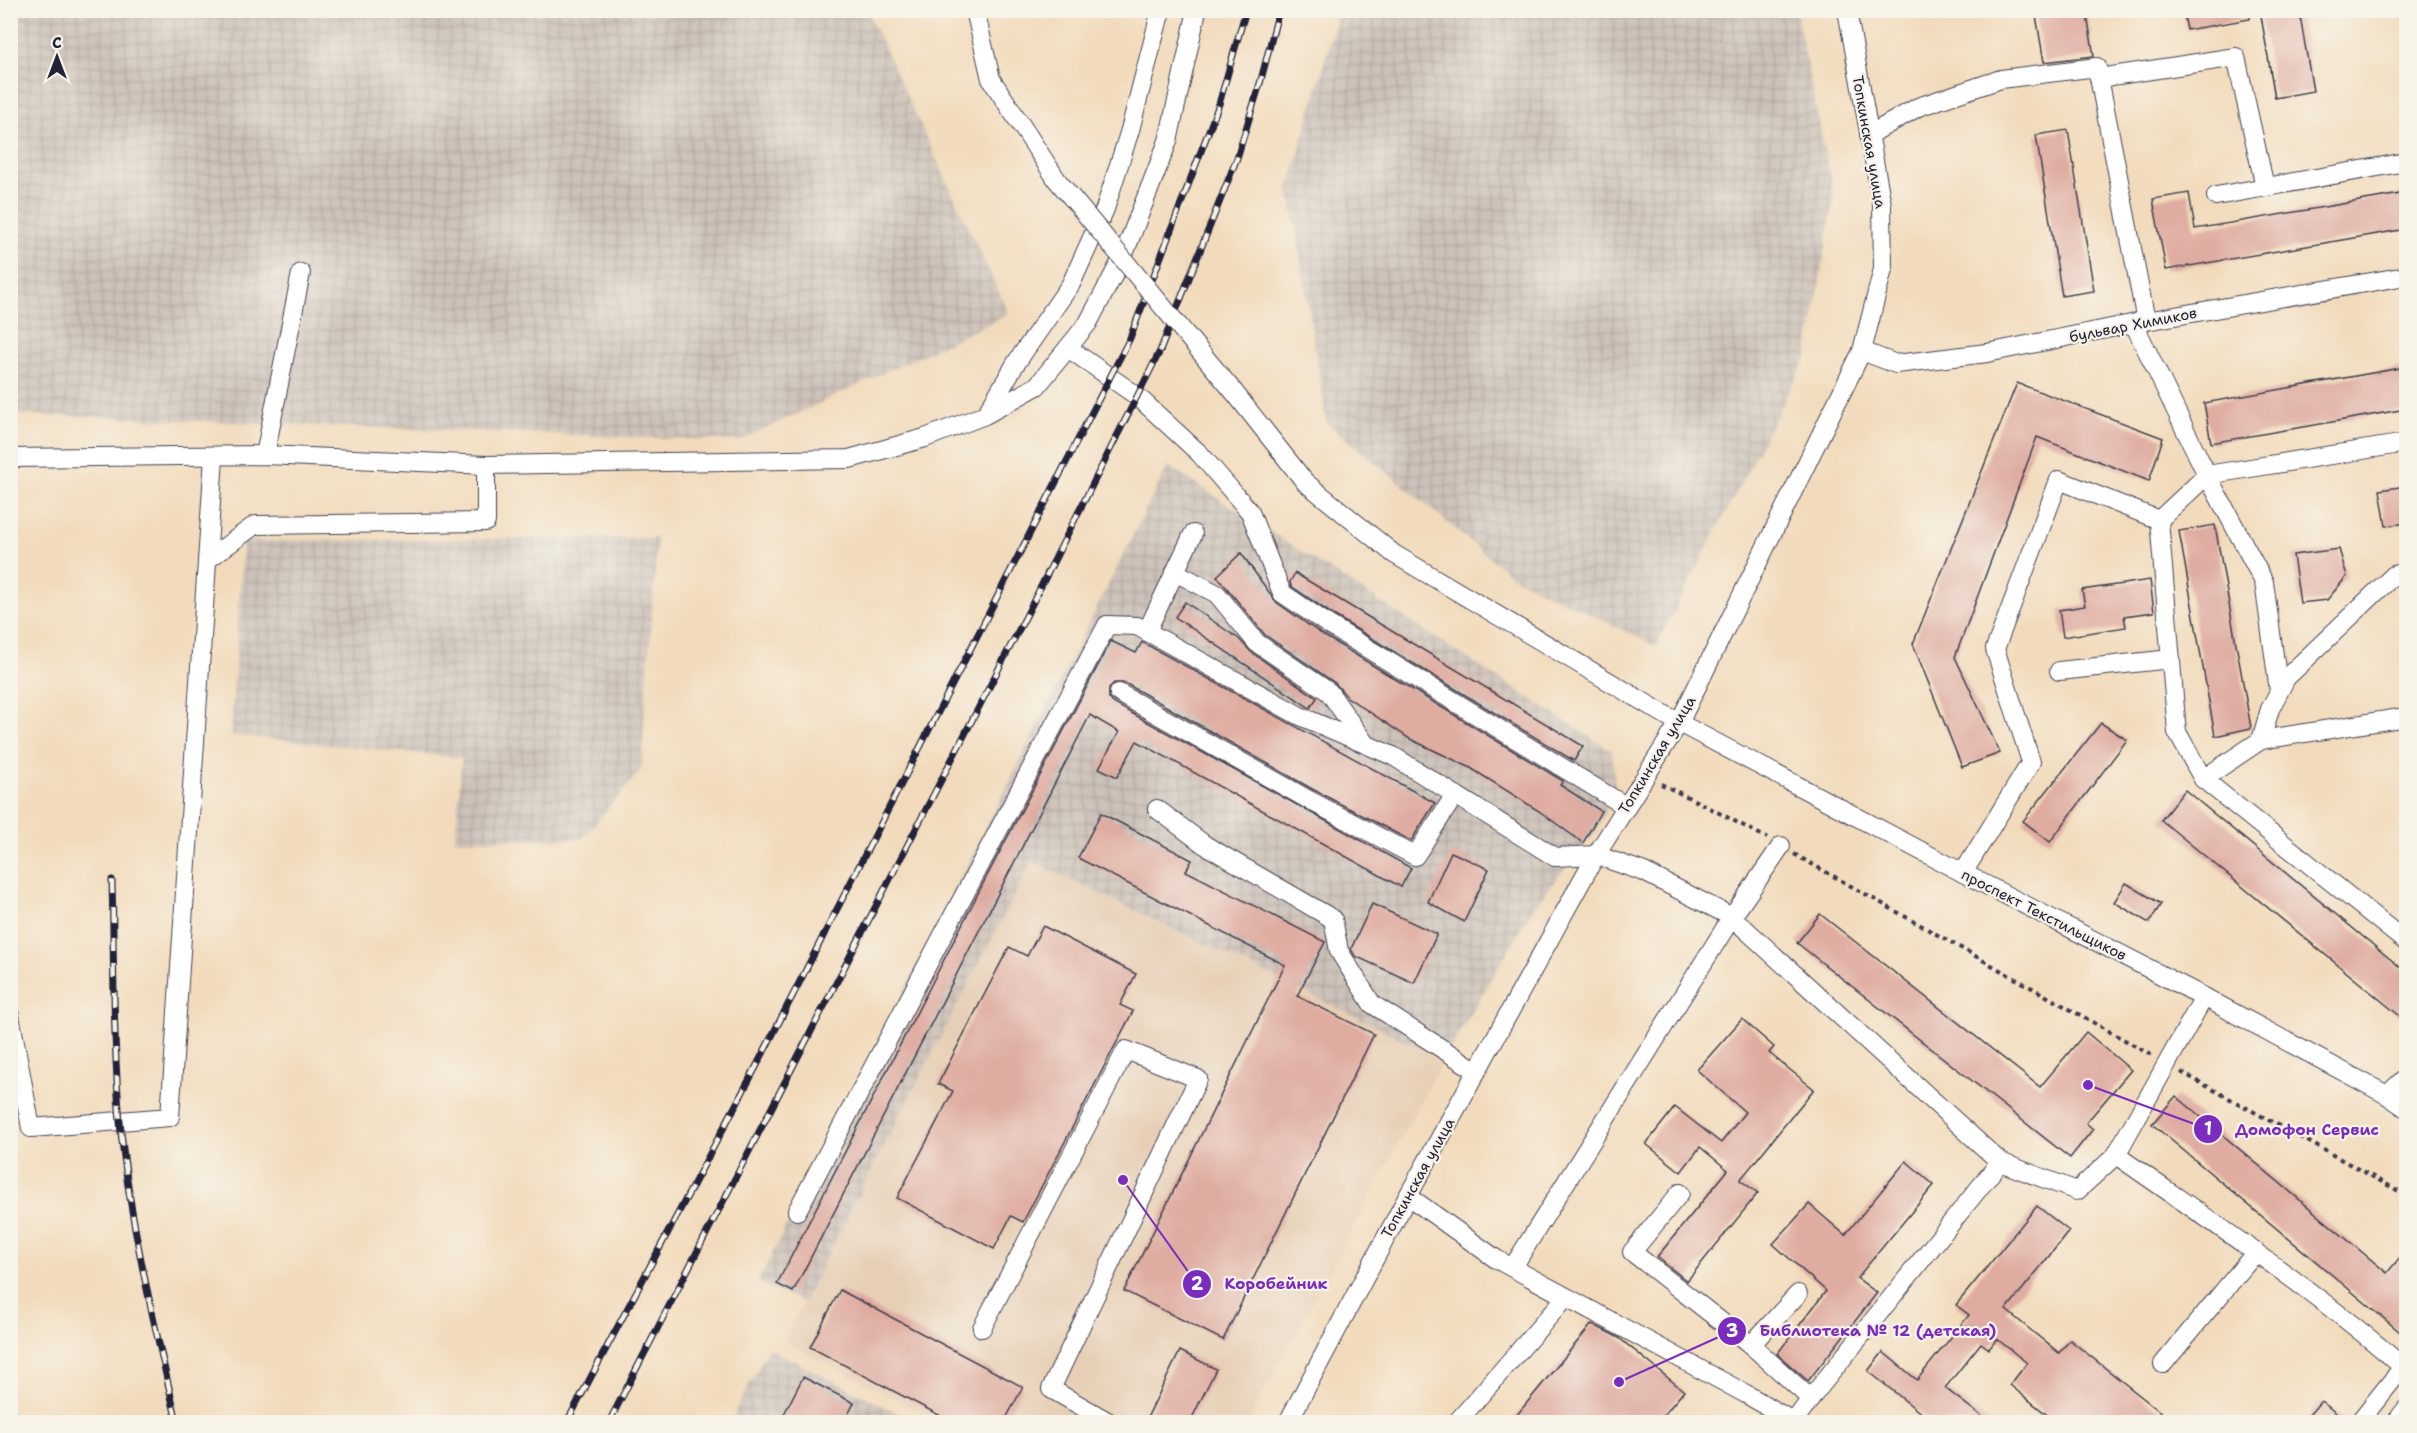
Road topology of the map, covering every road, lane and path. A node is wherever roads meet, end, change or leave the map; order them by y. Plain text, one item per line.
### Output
1 (975, 10) edge
2 (1161, 10) edge
3 (1197, 10) edge
4 (1847, 10) edge
5 (2100, 78) junction
6 (1869, 135) junction
7 (2406, 162) edge
8 (2265, 187) junction
9 (2216, 196) dead end
10 (301, 273) dead end
11 (2406, 276) edge
12 (2140, 322) junction
13 (1068, 348) junction
14 (1862, 351) junction
15 (985, 415) junction
16 (2406, 443) edge
17 (265, 455) junction
18 (214, 457) junction
19 (10, 458) edge
20 (486, 465) junction
21 (2207, 475) junction
22 (2159, 520) junction
23 (1193, 534) dead end
24 (207, 560) junction
25 (1175, 572) junction
26 (2406, 572) edge
27 (1147, 632) junction
28 (2171, 659) junction
29 (2059, 671) dead end
30 (2279, 691) junction
31 (1119, 693) dead end
32 (2406, 717) edge
33 (1679, 723) junction
34 (2260, 740) junction
35 (1364, 743) junction
36 (1646, 778) junction
37 (2203, 779) junction
38 (1455, 795) junction
39 (1627, 807) junction
40 (1157, 809) dead end
41 (1781, 846) junction
42 (1596, 855) junction
43 (1963, 873) junction
44 (1732, 917) junction
45 (2406, 942) edge
46 (2204, 997) junction
47 (10, 1016) edge
48 (2165, 1063) junction
49 (1476, 1071) junction
50 (2406, 1077) edge
51 (2387, 1095) junction
52 (2406, 1108) edge
53 (2116, 1155) junction
54 (2000, 1162) junction
55 (1680, 1193) dead end
56 (2406, 1195) edge
57 (1408, 1196) junction
58 (797, 1211) dead end
59 (2256, 1252) junction
60 (1513, 1268) junction
61 (1798, 1294) dead end
62 (1566, 1297) junction
63 (982, 1328) dead end
64 (1751, 1345) junction
65 (2163, 1364) dead end
66 (2405, 1367) edge
67 (1811, 1399) junction
68 (2406, 1409) edge
69 (1109, 1422) edge
70 (1288, 1422) edge
71 (1457, 1422) edge
72 (1794, 1422) edge
73 (2359, 1422) edge
74 (2396, 1422) edge

1 - 33 street, проспект Текстильщиков, bridge
2 - 15 street
3 - 13 street
4 - 6 street, Топкинская улица
5 - 6 street
5 - 8 street
5 - 12 street
6 - 14 street, Топкинская улица
7 - 8 street
8 - 9 street
10 - 17 street
11 - 12 street, бульвар Химиков
12 - 14 street, бульвар Химиков
12 - 21 street
13 - 15 street
13 - 39 street
14 - 33 street, Топкинская улица
15 - 20 street
16 - 21 street
17 - 18 street
17 - 20 street
18 - 19 street
18 - 24 street
20 - 24 street
21 - 22 street
21 - 30 street
22 - 28 street
22 - 43 street
23 - 25 street
24 - 47 street
25 - 27 street
25 - 35 street
26 - 30 street
27 - 35 street
27 - 58 street
28 - 29 street
28 - 37 street
30 - 34 street
31 - 38 street
32 - 34 street
33 - 36 street, Топкинская улица
33 - 43 street, проспект Текстильщиков
34 - 37 street
35 - 38 street
36 - 39 street, Топкинская улица
36 - 41 path
37 - 45 street
38 - 42 street
39 - 42 street, Топкинская улица
40 - 49 street
41 - 44 street
41 - 48 path
42 - 44 street
42 - 49 street, Топкинская улица
43 - 46 street, проспект Текстильщиков
44 - 54 street
44 - 60 street
46 - 48 street
46 - 51 street, проспект Текстильщиков
48 - 53 street
48 - 56 path
49 - 57 street, Топкинская улица
50 - 51 street
51 - 52 street, проспект Текстильщиков
53 - 54 street
53 - 59 street
54 - 67 street
55 - 64 street
57 - 60 street
57 - 70 street, Топкинская улица
59 - 65 street
59 - 66 street
60 - 62 street
61 - 64 street
62 - 71 street
62 - 72 street
63 - 69 street
64 - 67 street
66 - 73 street
67 - 72 street
68 - 74 street

